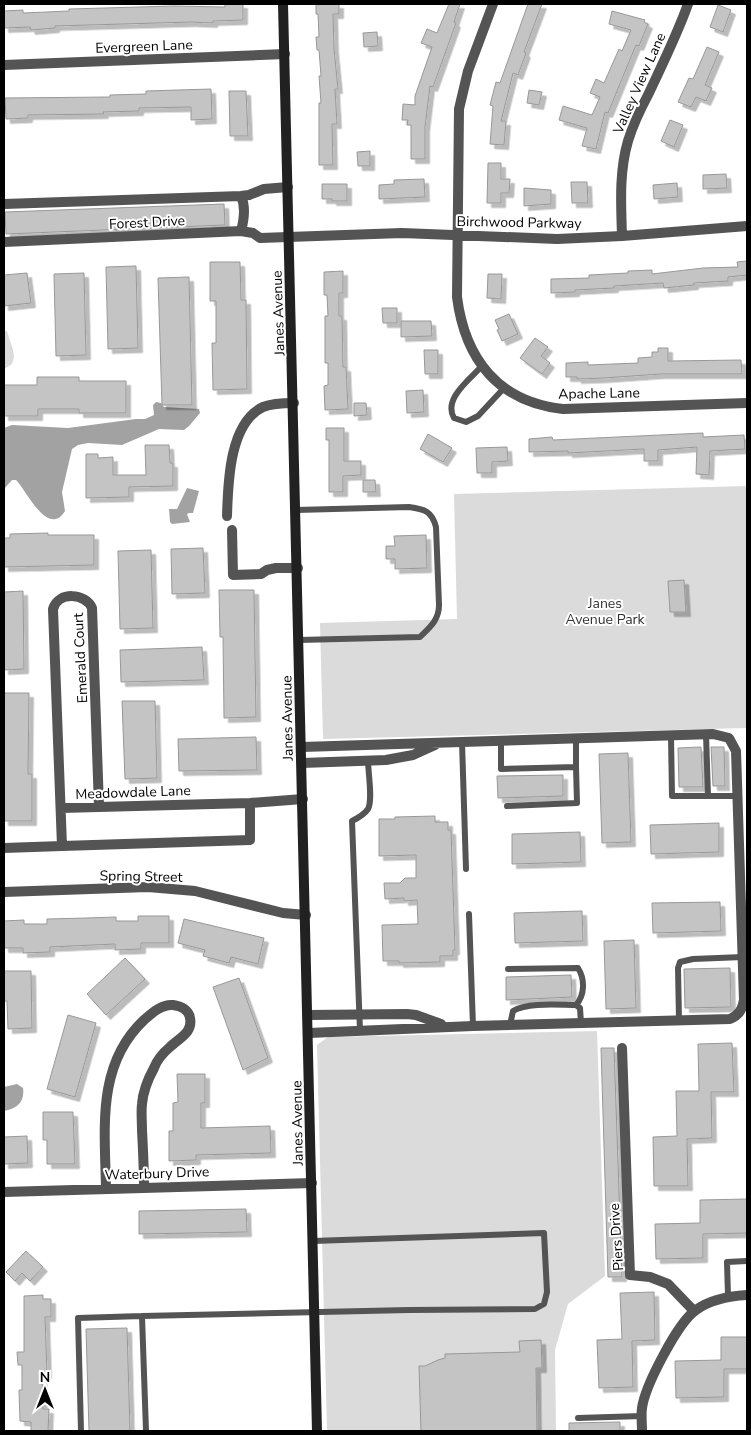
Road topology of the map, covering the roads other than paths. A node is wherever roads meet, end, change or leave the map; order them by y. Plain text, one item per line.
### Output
1 (283, 4) edge
2 (493, 4) edge
3 (688, 4) edge
4 (285, 54) junction
5 (4, 65) edge
6 (288, 187) junction
7 (241, 196) junction
8 (4, 204) edge
9 (747, 226) edge
10 (241, 231) junction
11 (457, 234) junction
12 (622, 236) junction
13 (290, 237) junction
14 (4, 242) edge
15 (482, 366) junction
16 (505, 387) junction
17 (747, 402) edge
18 (294, 403) junction
19 (296, 510) junction
20 (227, 516) dead end
21 (232, 530) dead end
22 (298, 568) junction
23 (299, 640) junction
24 (706, 734) junction
25 (671, 736) junction
26 (576, 739) junction
27 (501, 741) junction
28 (462, 742) junction
29 (440, 743) junction
30 (302, 747) junction
31 (368, 760) junction
32 (302, 763) junction
33 (576, 767) junction
34 (742, 784) edge
35 (708, 796) junction
36 (738, 796) junction
37 (303, 799) junction
38 (250, 803) junction
39 (507, 806) dead end
40 (99, 807) junction
41 (60, 808) junction
42 (62, 846) junction
43 (4, 848) edge
44 (466, 869) dead end
45 (744, 871) edge
46 (4, 892) edge
47 (468, 914) dead end
48 (306, 915) junction
49 (744, 952) edge
50 (508, 969) dead end
51 (576, 1005) junction
52 (360, 1014) junction
53 (308, 1015) junction
54 (679, 1020) junction
55 (581, 1023) junction
56 (510, 1025) junction
57 (473, 1026) junction
58 (451, 1027) junction
59 (360, 1031) junction
60 (308, 1033) junction
61 (622, 1048) dead end
62 (312, 1183) junction
63 (144, 1187) junction
64 (106, 1188) junction
65 (4, 1192) edge
66 (313, 1241) junction
67 (747, 1261) edge
68 (747, 1295) edge
69 (728, 1296) junction
70 (694, 1311) junction
71 (315, 1312) junction
72 (142, 1316) junction
73 (642, 1416) junction
74 (578, 1418) dead end
75 (80, 1431) edge
76 (146, 1431) edge
77 (318, 1431) edge
78 (642, 1431) edge

1 - 4 street, Janes Avenue
2 - 11 street, Apache Lane
3 - 12 street, Valley View Lane
4 - 5 street, Evergreen Lane
4 - 6 street, Janes Avenue
6 - 7 street
6 - 13 street, Janes Avenue
7 - 8 street
7 - 10 street
9 - 12 street, Birchwood Parkway
10 - 13 street, Forest Drive
10 - 14 street, Forest Drive
11 - 12 street, Birchwood Parkway
11 - 13 street, Birchwood Parkway
11 - 15 street, Apache Lane
13 - 18 street, Janes Avenue
15 - 16 street, Apache Lane
15 - 16 lane
16 - 17 street, Apache Lane
18 - 19 street, Janes Avenue
18 - 20 street
19 - 22 street, Janes Avenue
19 - 23 lane
21 - 22 street
22 - 23 street, Janes Avenue
23 - 30 street, Janes Avenue
24 - 25 street
24 - 34 street
24 - 35 lane
25 - 26 street
25 - 35 lane
26 - 27 street
26 - 33 lane
27 - 28 street
27 - 33 lane
28 - 29 street
28 - 44 lane
29 - 30 street
29 - 31 street
30 - 32 street, Janes Avenue
31 - 32 street
31 - 52 lane
32 - 37 street, Janes Avenue
33 - 39 lane
34 - 36 street
35 - 36 lane
36 - 45 street
37 - 38 street, Meadowdale Lane
37 - 48 street, Janes Avenue
38 - 40 street, Meadowdale Lane
38 - 42 street
40 - 41 street, Meadowdale Lane
40 - 41 street, Emerald Court
41 - 42 street, Meadowdale Lane
42 - 43 street
45 - 49 street
46 - 48 street, Spring Street
47 - 57 lane
48 - 53 street, Janes Avenue
49 - 54 lane
49 - 54 street
50 - 51 lane
51 - 55 lane
51 - 56 lane
52 - 53 street
52 - 58 street
52 - 59 lane
53 - 60 street, Janes Avenue
54 - 55 street
55 - 56 street
56 - 57 street
57 - 58 street
58 - 59 street
59 - 60 street
60 - 62 street, Janes Avenue
61 - 70 street, Piers Drive
62 - 63 street, Waterbury Drive
62 - 66 street, Janes Avenue
63 - 64 street, Waterbury Drive
63 - 64 street
64 - 65 street, Waterbury Drive
66 - 71 street, Janes Avenue
66 - 71 lane
67 - 69 lane
68 - 69 street
69 - 70 street
70 - 73 street
71 - 72 lane
71 - 77 street, Janes Avenue
72 - 75 lane
72 - 76 lane
73 - 74 lane
73 - 78 street

